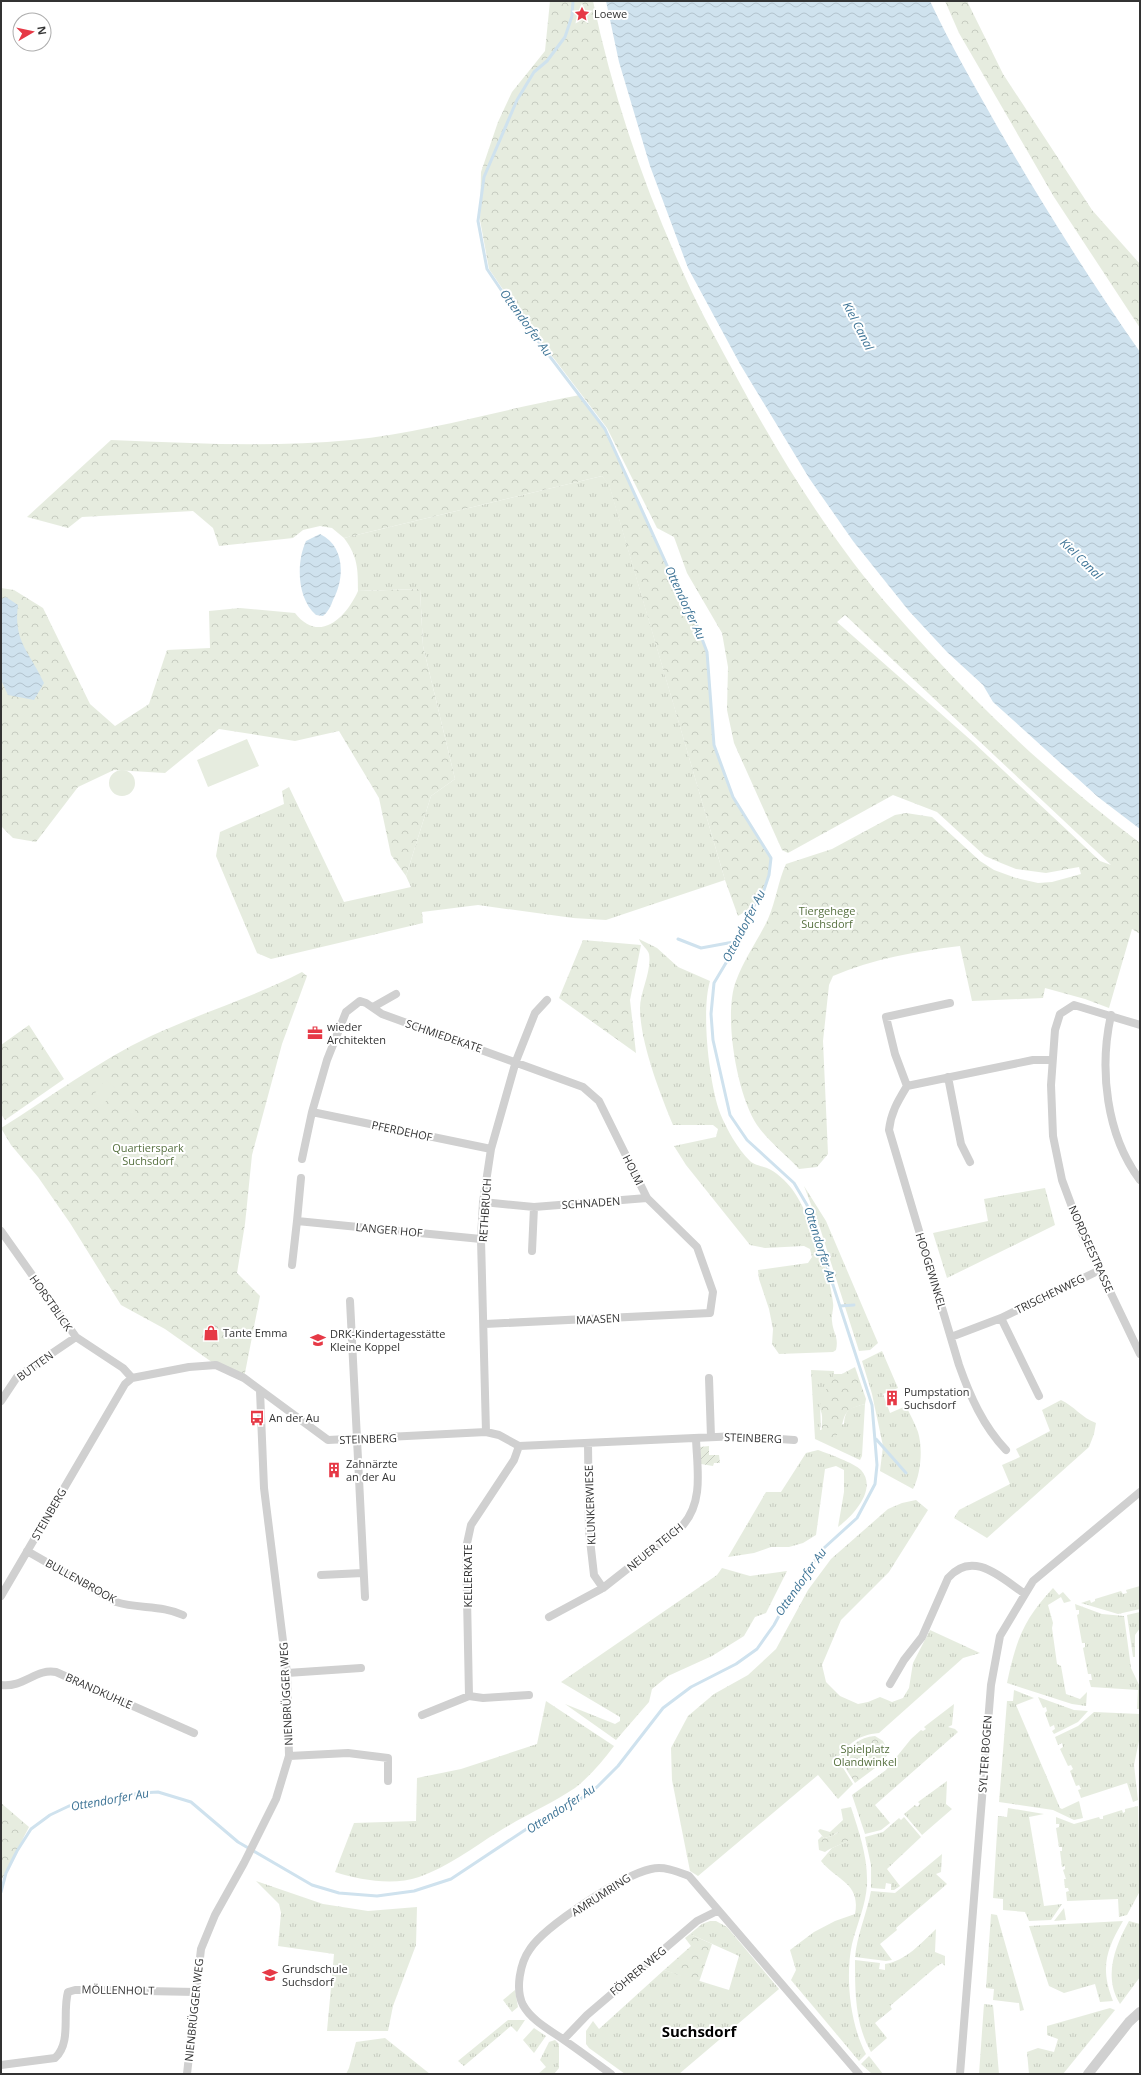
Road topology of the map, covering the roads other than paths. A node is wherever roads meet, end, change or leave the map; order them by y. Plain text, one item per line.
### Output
1 (396, 994) dead end
2 (547, 1000) dead end
3 (950, 1003) dead end
4 (373, 1007) junction
5 (1111, 1016) junction
6 (1140, 1025) edge
7 (1052, 1060) junction
8 (516, 1061) junction
9 (948, 1078) junction
10 (907, 1086) junction
11 (312, 1112) junction
12 (491, 1149) junction
13 (302, 1159) dead end
14 (970, 1162) dead end
15 (301, 1178) dead end
16 (1140, 1180) edge
17 (647, 1198) junction
18 (483, 1202) junction
19 (534, 1207) junction
20 (297, 1221) junction
21 (1, 1231) edge
22 (482, 1239) junction
23 (4, 1240) edge
24 (532, 1251) dead end
25 (292, 1265) dead end
26 (1100, 1270) junction
27 (350, 1301) dead end
28 (710, 1313) joint
29 (1001, 1318) junction
30 (485, 1324) junction
31 (76, 1337) junction
32 (951, 1337) junction
33 (1140, 1354) edge
34 (132, 1378) junction
35 (709, 1378) dead end
36 (260, 1391) junction
37 (1039, 1396) dead end
38 (1, 1401) edge
39 (486, 1432) junction
40 (711, 1437) junction
41 (696, 1438) junction
42 (357, 1440) junction
43 (794, 1440) dead end
44 (588, 1443) junction
45 (519, 1446) junction
46 (1006, 1450) dead end
47 (1140, 1492) edge
48 (27, 1551) junction
49 (363, 1573) junction
50 (321, 1575) dead end
51 (602, 1588) junction
52 (1024, 1594) junction
53 (1, 1596) edge
54 (365, 1597) dead end
55 (183, 1615) dead end
56 (550, 1617) dead end
57 (361, 1668) dead end
58 (288, 1673) junction
59 (890, 1684) dead end
60 (1, 1685) edge
61 (530, 1695) dead end
62 (469, 1696) junction
63 (422, 1715) dead end
64 (194, 1733) dead end
65 (289, 1756) junction
66 (388, 1781) dead end
67 (717, 1911) junction
68 (196, 1992) junction
69 (1140, 2012) edge
70 (564, 2039) junction
71 (1, 2065) edge
72 (187, 2074) edge
73 (611, 2074) edge
74 (859, 2074) edge
75 (960, 2074) edge
76 (1088, 2074) edge

1 - 4 street
2 - 8 street, RETHBRUCH
3 - 10 street
4 - 8 street, SCHMIEDEKATE
4 - 11 street, SCHMIEDEKATE
5 - 6 street
5 - 7 street, NORDSEESTRASSE
5 - 16 street
7 - 9 street
7 - 26 street, NORDSEESTRASSE
8 - 12 street, RETHBRUCH
8 - 17 street, HOLM
9 - 10 street
9 - 14 street
10 - 32 street, HOOGEWINKEL
11 - 12 street, PFERDEHOF
11 - 13 street
12 - 18 street, RETHBRUCH
15 - 20 street
17 - 19 street, SCHNADEN
17 - 28 street, HOLM
18 - 19 street, SCHNADEN
18 - 22 street, RETHBRUCH
19 - 24 street
20 - 22 street, LANGER HOF
20 - 25 street
21 - 23 street, HORSTBLICK
22 - 30 street, RETHBRUCH
23 - 31 street, HORSTBLICK
26 - 29 street, TRISCHENWEG
26 - 33 street, NORDSEESTRASSE
27 - 42 street
28 - 30 street, MAASEN
29 - 32 street, TRISCHENWEG
29 - 37 street
30 - 39 street, RETHBRUCH
31 - 34 street, HORSTBLICK
31 - 38 street, BUTTEN
32 - 46 street, HOOGEWINKEL
34 - 36 street, STEINBERG
34 - 48 street, STEINBERG
35 - 40 street, STEINBERG
36 - 42 street, STEINBERG
36 - 58 street, NIENBRÜGGER WEG
39 - 42 street, STEINBERG
39 - 45 street, STEINBERG
40 - 41 street, STEINBERG
40 - 43 street, STEINBERG
41 - 44 street, STEINBERG
41 - 51 street, NEUER TEICH
42 - 49 street
44 - 45 street, STEINBERG
44 - 51 street, KLUNKERWIESE
45 - 62 street, KELLERKATE
47 - 52 street, SYLTER BOGEN
48 - 53 street, STEINBERG
48 - 55 street, BULLENBROOK
49 - 50 street
49 - 54 street
51 - 56 street, NEUER TEICH
52 - 59 street
52 - 75 street, SYLTER BOGEN
57 - 58 street
58 - 65 street, NIENBRÜGGER WEG
60 - 64 street, BRANDKUHLE
61 - 62 street
62 - 63 street
65 - 66 street
65 - 68 street, NIENBRÜGGER WEG
67 - 70 street, FÖHRER WEG
67 - 70 street, AMRUMRING
67 - 74 street, AMRUMRING
68 - 71 street, MÖLLENHOLT
68 - 72 street, NIENBRÜGGER WEG
69 - 76 street
70 - 73 street, AMRUMRING

